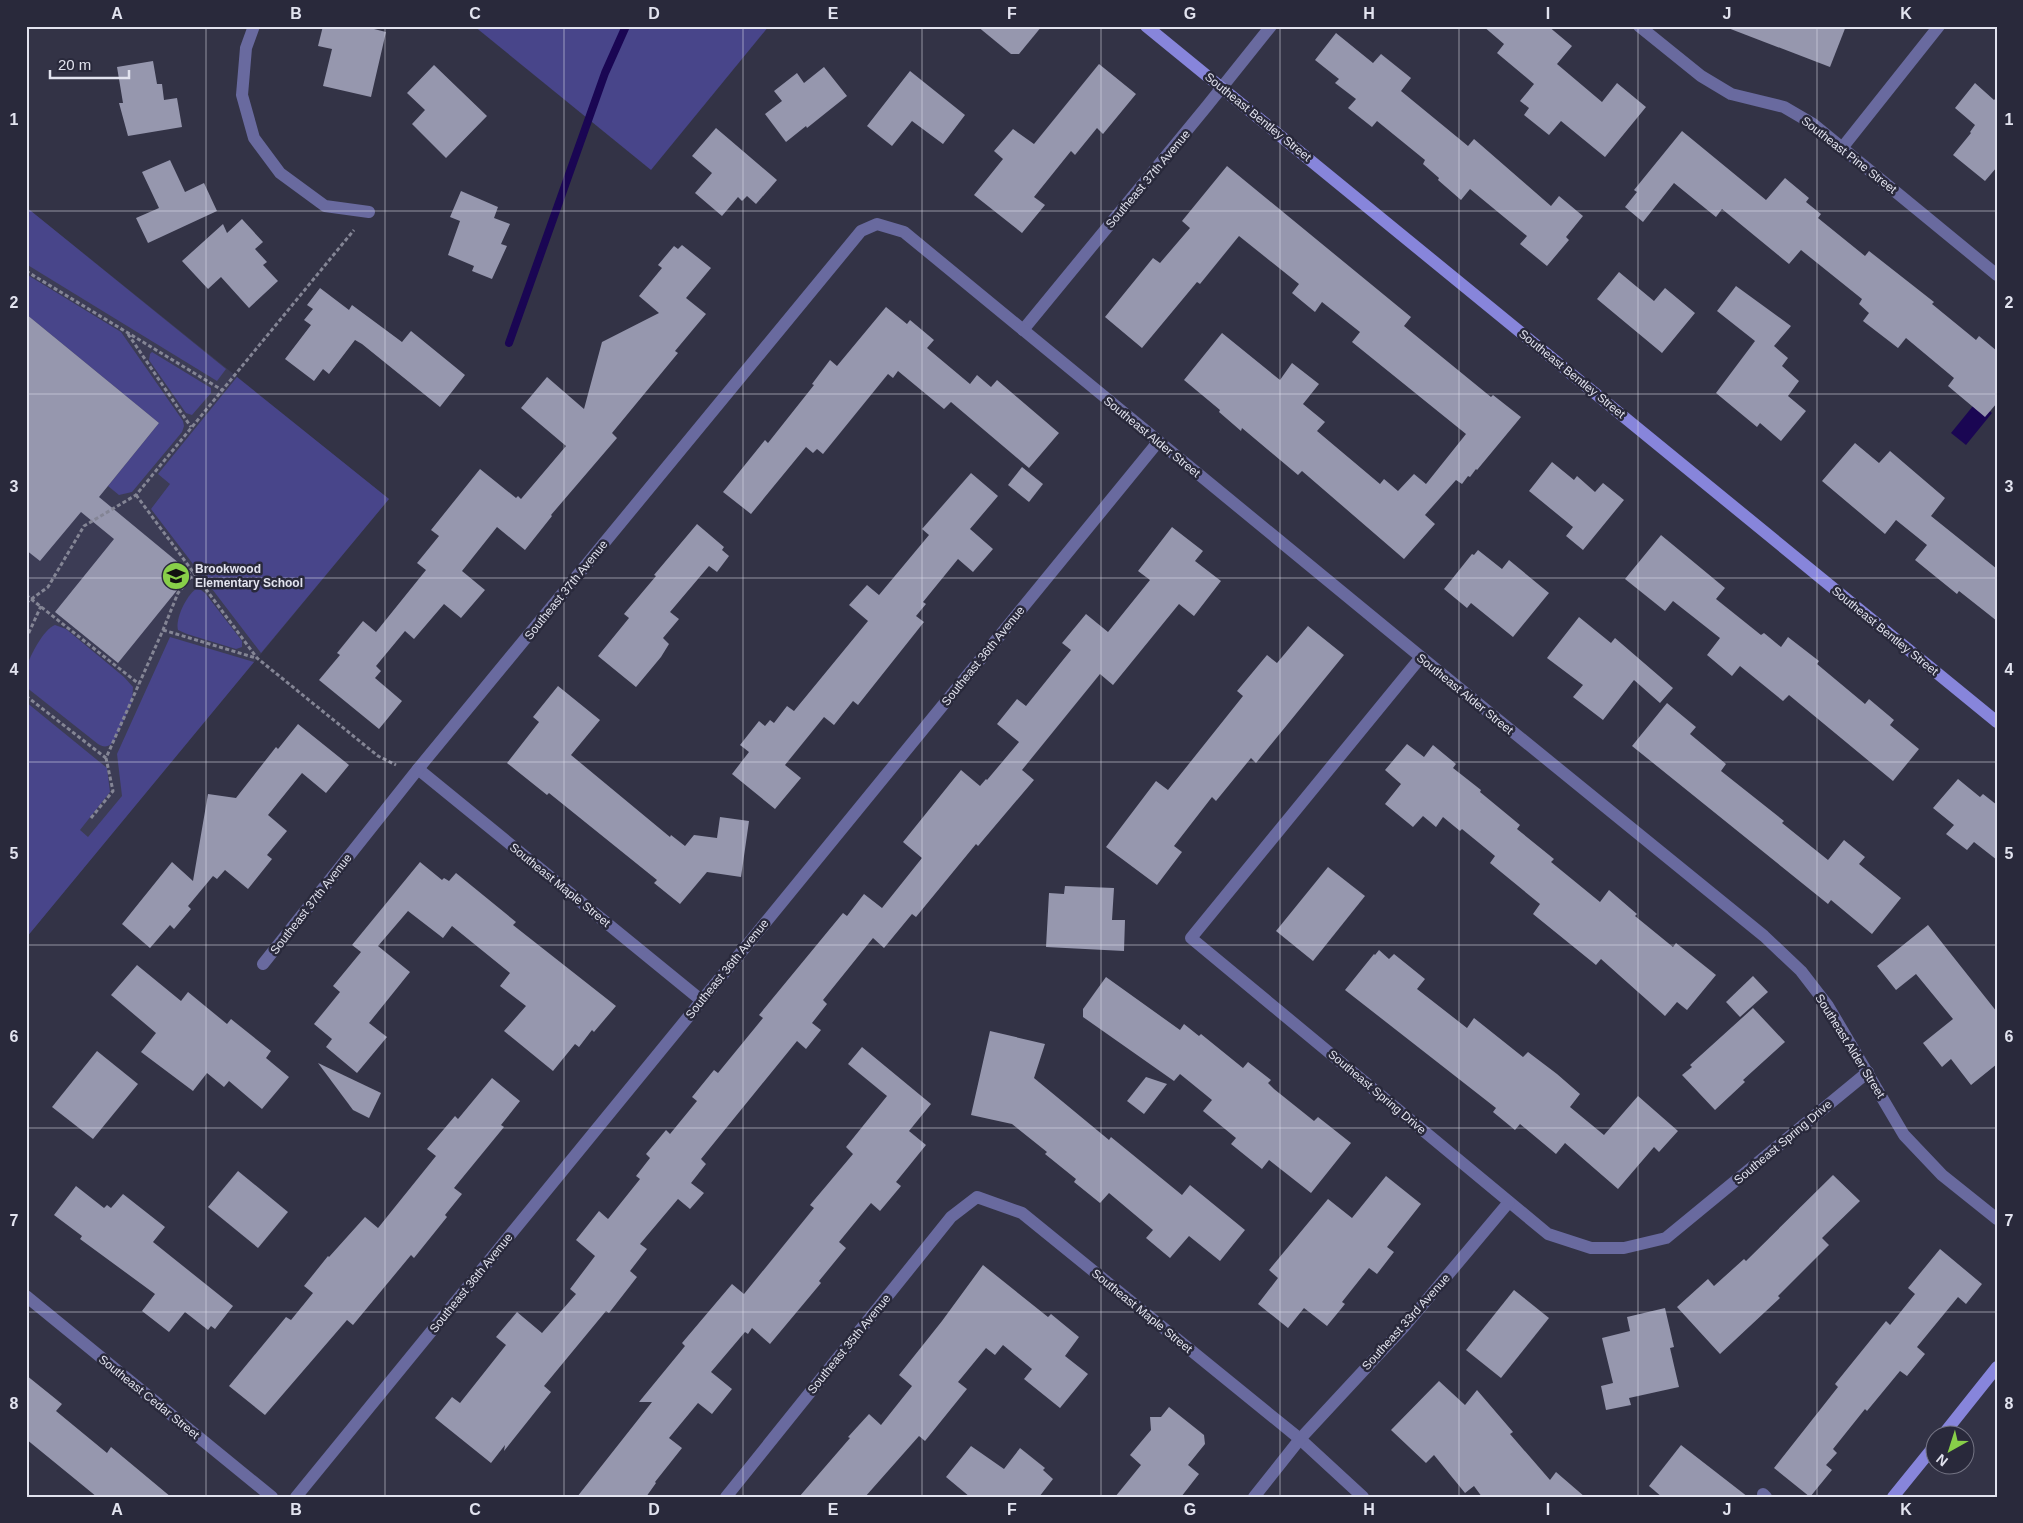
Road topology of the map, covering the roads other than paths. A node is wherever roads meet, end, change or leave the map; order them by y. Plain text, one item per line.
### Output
1 (254, 26) edge
2 (1146, 26) edge
3 (1271, 26) edge
4 (1639, 26) edge
5 (1940, 26) edge
6 (1222, 88) junction
7 (1842, 148) junction
8 (369, 212) road end
9 (877, 224) joint
10 (1997, 275) edge
11 (1023, 330) junction
12 (1158, 442) junction
13 (1421, 658) junction
14 (1997, 722) edge
15 (418, 769) junction
16 (263, 964) dead end
17 (701, 1000) junction
18 (1868, 1072) junction
19 (977, 1197) joint
20 (1509, 1202) junction
21 (1997, 1219) edge
22 (26, 1296) edge
23 (1997, 1367) edge
24 (1950, 1426) edge
25 (1300, 1439) junction
26 (1926, 1456) edge
27 (272, 1497) edge
28 (296, 1497) edge
29 (726, 1497) edge
30 (1254, 1497) edge
31 (1363, 1497) edge
32 (1893, 1497) edge

1 - 8 street
2 - 6 street, Southeast Bentley Street
3 - 6 street, Southeast 37th Avenue
4 - 7 street, Southeast Pine Street
5 - 7 street
6 - 11 street, Southeast 37th Avenue
6 - 14 street, Southeast Bentley Street
7 - 10 street, Southeast Pine Street
9 - 11 street, Southeast Alder Street
9 - 15 street, Southeast 37th Avenue
11 - 12 street, Southeast Alder Street
12 - 13 street, Southeast Alder Street
12 - 17 street, Southeast 36th Avenue
13 - 18 street, Southeast Alder Street
13 - 20 street, Southeast Spring Drive
15 - 16 street, Southeast 37th Avenue
15 - 17 street, Southeast Maple Street
17 - 28 street, Southeast 36th Avenue
18 - 20 street, Southeast Spring Drive
18 - 21 street, Southeast Alder Street
19 - 25 street, Southeast Maple Street
19 - 29 street, Southeast 35th Avenue
20 - 25 street, Southeast 33rd Avenue
22 - 27 street, Southeast Cedar Street
23 - 24 street
25 - 30 street, Southeast 33rd Avenue
25 - 31 street, Southeast Maple Street
26 - 32 street

